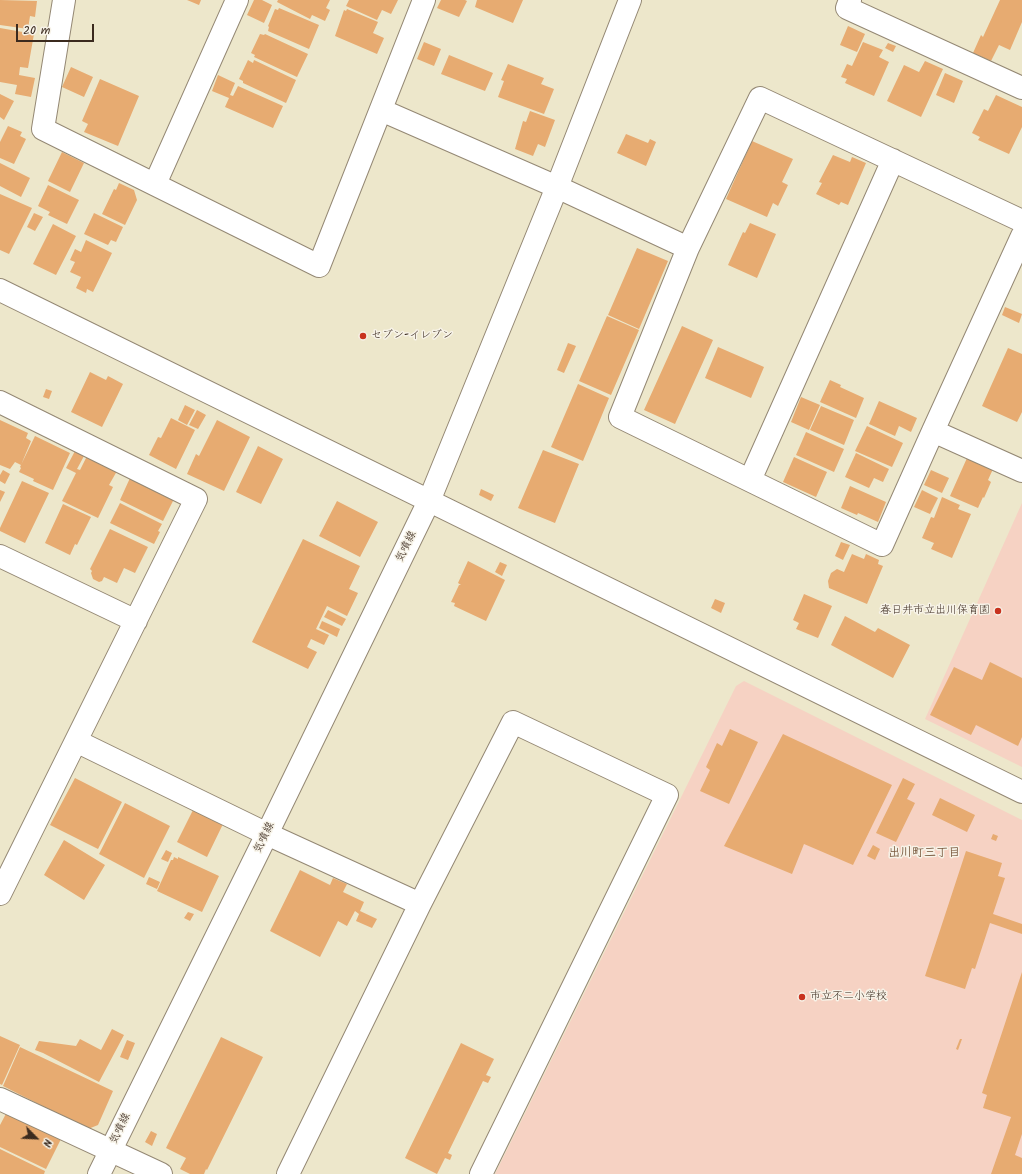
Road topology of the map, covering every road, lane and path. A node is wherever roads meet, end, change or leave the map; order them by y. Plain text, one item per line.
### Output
1 (64, 0) edge
2 (237, 0) edge
3 (424, 0) edge
4 (630, 0) edge
5 (850, 0) edge
6 (1022, 88) edge
7 (381, 110) junction
8 (893, 160) junction
9 (155, 184) junction
10 (557, 187) junction
11 (1022, 221) edge
12 (1022, 236) edge
13 (688, 248) junction
14 (0, 290) edge
15 (0, 402) edge
16 (933, 431) junction
17 (1022, 471) edge
18 (750, 480) junction
19 (429, 501) junction
20 (0, 556) edge
21 (136, 621) junction
22 (76, 741) junction
23 (1022, 792) edge
24 (267, 834) junction
25 (0, 894) edge
26 (420, 904) junction
27 (0, 1099) edge
28 (110, 1151) junction
29 (99, 1174) edge
30 (161, 1174) edge
31 (288, 1174) edge
32 (481, 1174) edge

1 - 9 street
2 - 9 street
3 - 7 street
4 - 10 street, 気噴線
5 - 6 street
7 - 9 street
7 - 10 street
8 - 11 street
8 - 13 street
8 - 18 street
10 - 13 street
10 - 19 street, 気噴線
12 - 16 street
13 - 18 street
14 - 19 street
15 - 21 street
16 - 17 street
16 - 18 street
19 - 23 street
19 - 24 street, 気噴線
20 - 21 street
21 - 22 street
22 - 24 street
22 - 25 street
24 - 26 street
24 - 28 street, 気噴線
26 - 31 street
26 - 32 street
27 - 28 street
28 - 29 street, 気噴線
28 - 30 street

